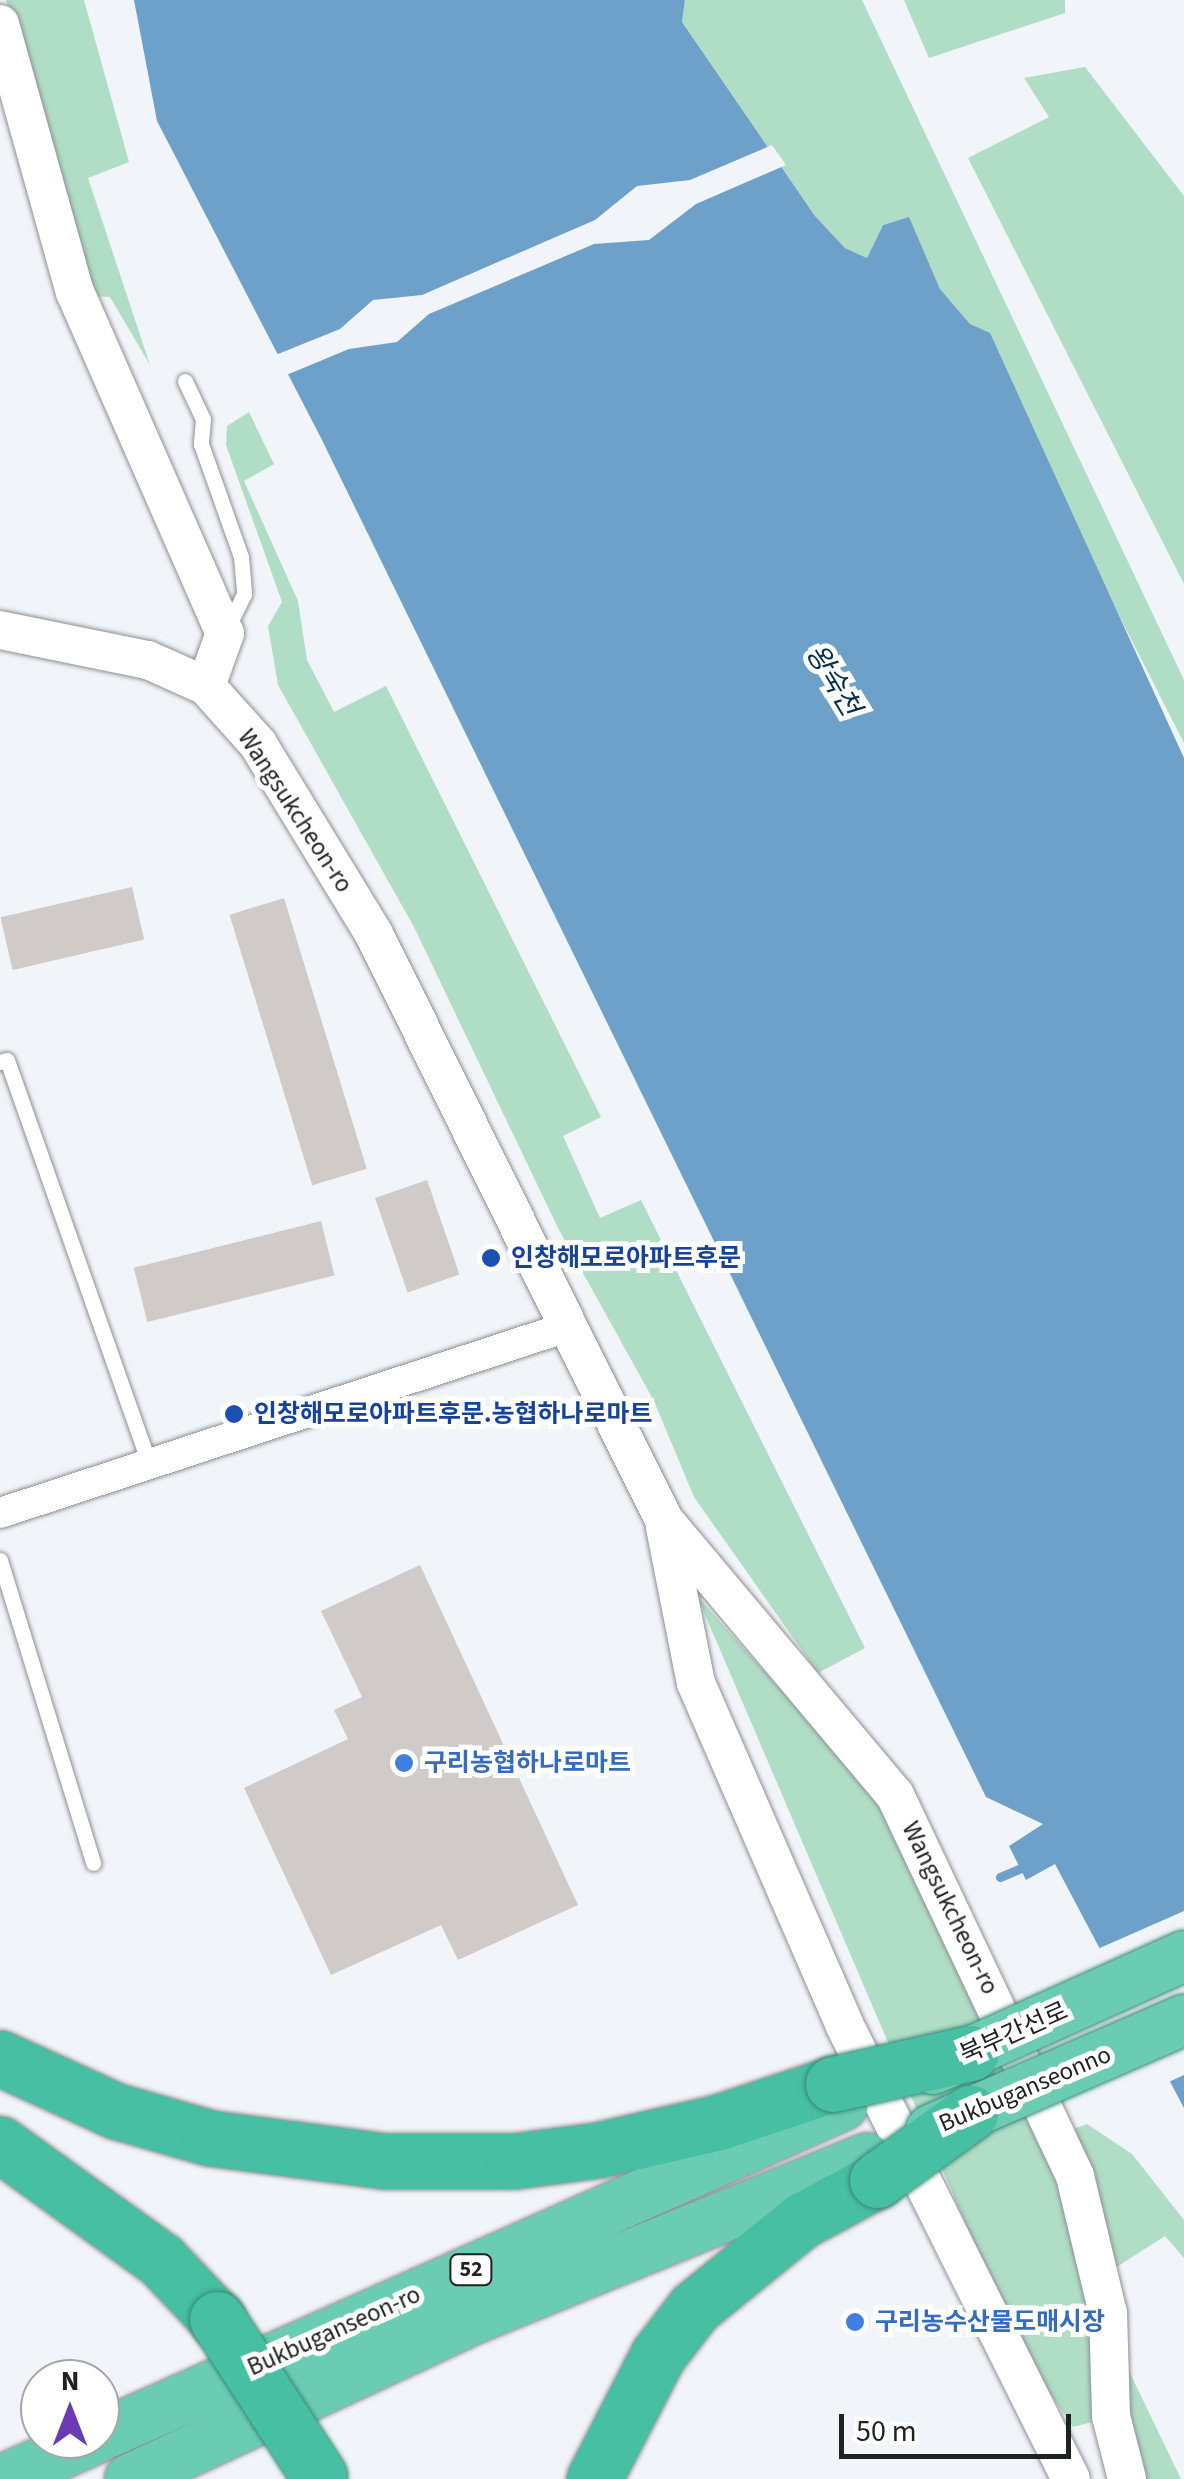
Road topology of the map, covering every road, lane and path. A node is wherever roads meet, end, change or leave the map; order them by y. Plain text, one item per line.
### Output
1 (0, 24) edge
2 (185, 381) dead end
3 (0, 630) edge
4 (225, 633) junction
5 (206, 686) junction
6 (0, 1062) edge
7 (564, 1328) junction
8 (150, 1466) junction
9 (0, 1512) edge
10 (664, 1520) junction
11 (0, 1560) edge
12 (93, 1863) dead end
13 (1184, 1956) edge
14 (1184, 2020) edge
15 (971, 2053) joint
16 (0, 2058) edge
17 (838, 2095) junction
18 (970, 2112) joint
19 (0, 2144) edge
20 (872, 2169) junction
21 (120, 2427) edge
22 (50, 2459) edge
23 (319, 2478) edge
24 (5, 2479) edge
25 (130, 2479) edge
26 (594, 2479) edge
27 (1071, 2479) edge
28 (1127, 2479) edge

1 - 4 street
2 - 4 lane
3 - 5 street
4 - 5 street
5 - 7 street, Wangsukcheon-ro
6 - 8 lane
7 - 8 street
7 - 10 street, Wangsukcheon-ro
8 - 9 street
10 - 27 street, Wangsukcheon-ro
10 - 28 street, Wangsukcheon-ro
11 - 12 lane
13 - 15 highway, 북부간선로, bridge
14 - 18 highway, Bukbuganseonno, bridge
15 - 17 highway, bridge
16 - 17 highway
17 - 21 highway, Bukbuganseon-ro / 52
18 - 20 highway, bridge
19 - 23 highway, bridge
20 - 25 highway, Bukbuganseon-ro / 52
20 - 26 highway
22 - 24 highway, Bukbuganseon-ro / 52

